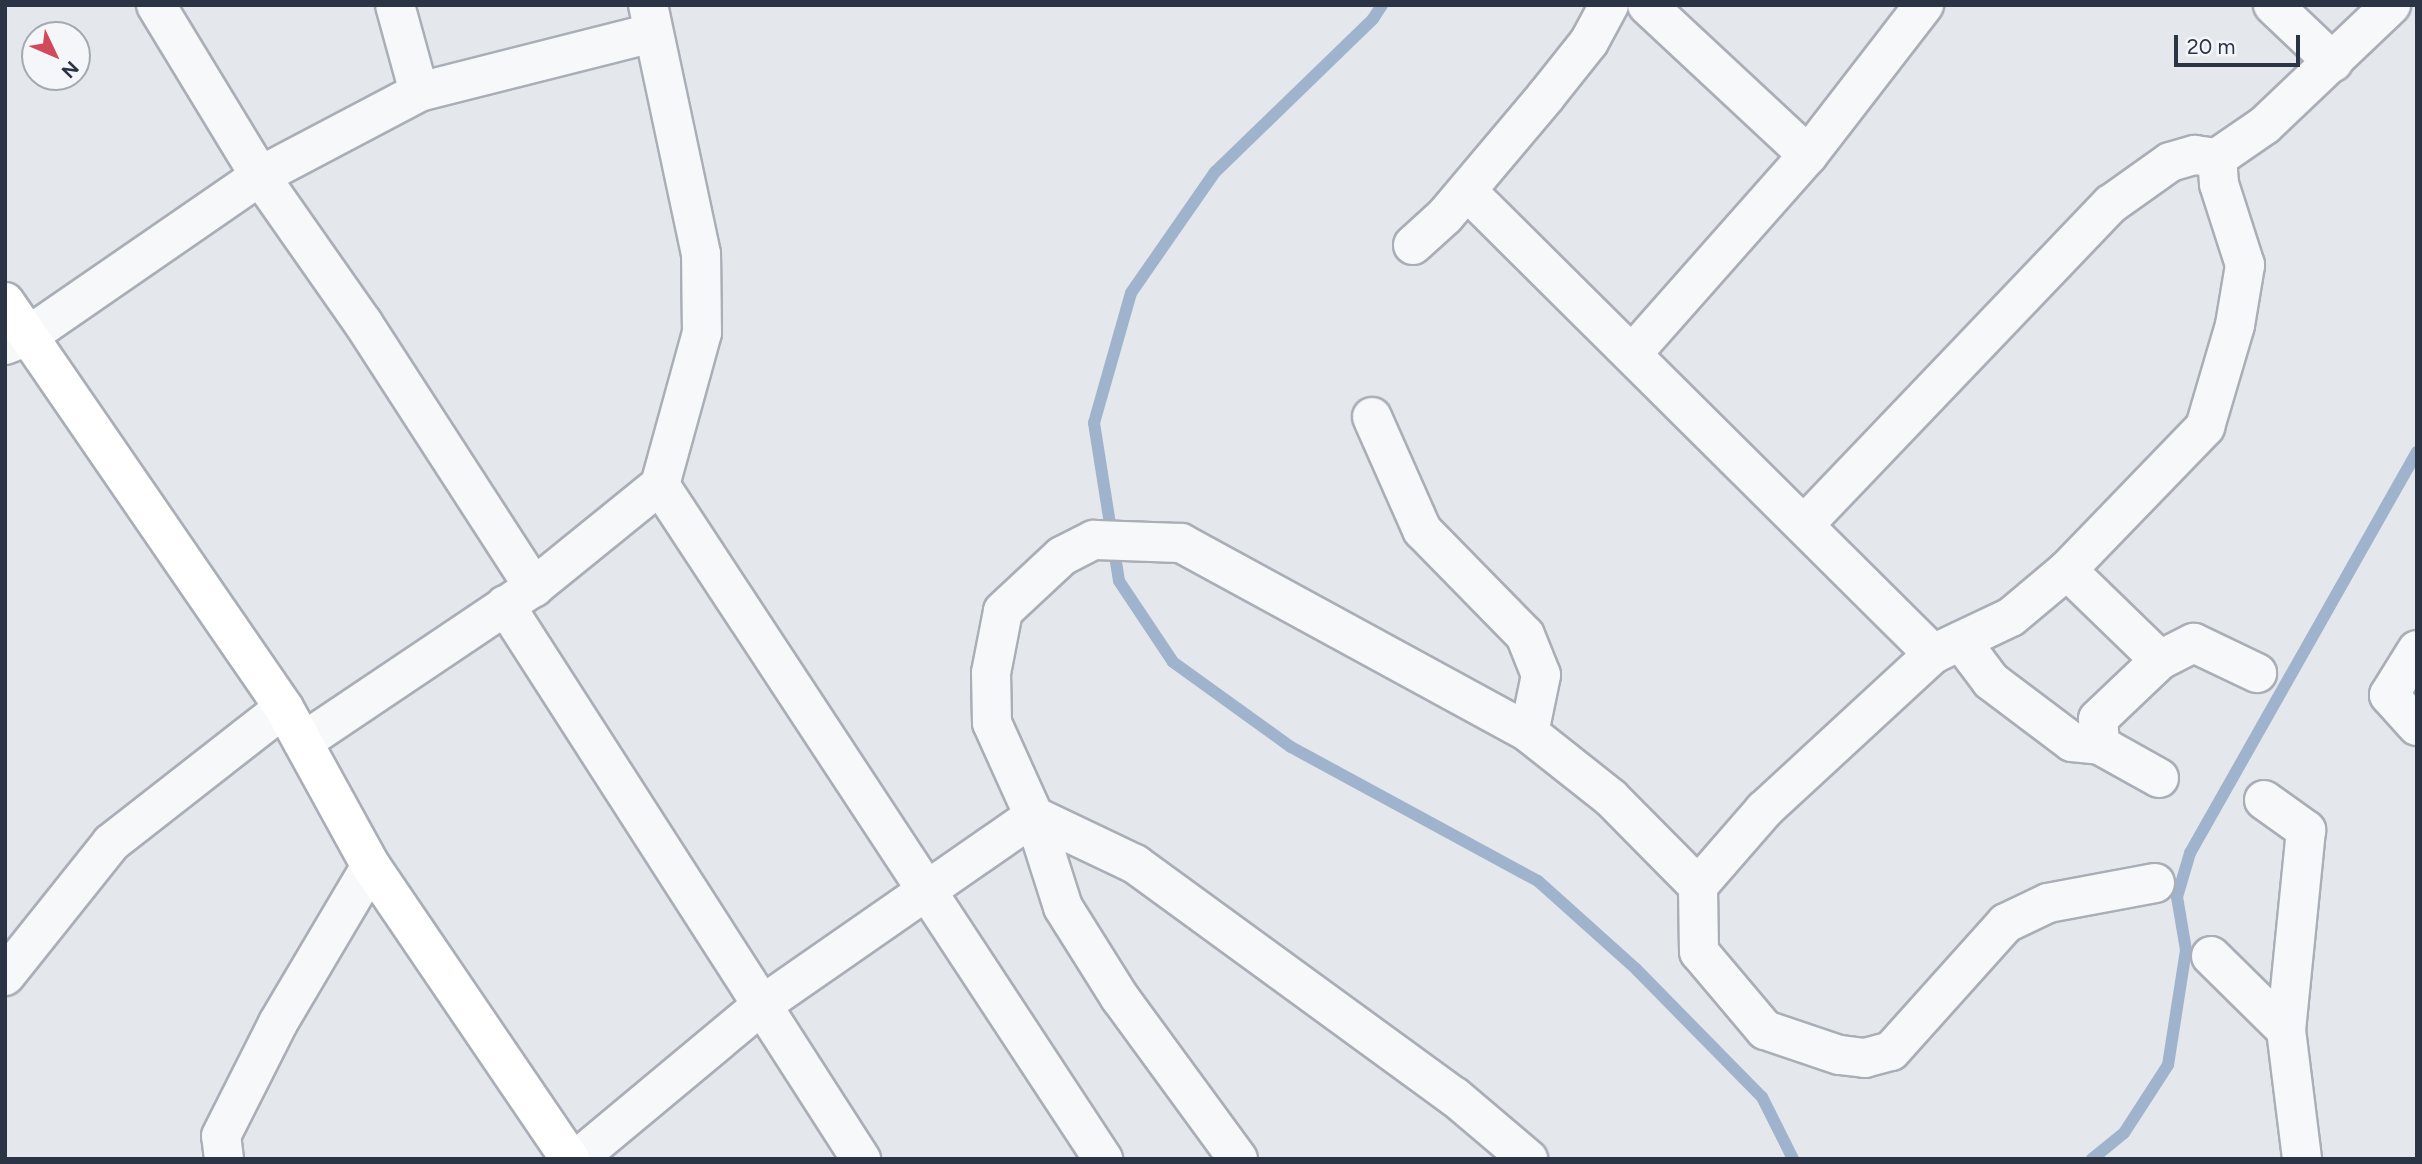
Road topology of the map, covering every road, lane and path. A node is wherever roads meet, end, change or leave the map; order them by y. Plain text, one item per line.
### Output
1 (156, 5) edge
2 (395, 5) edge
3 (1609, 5) edge
4 (1647, 5) edge
5 (1924, 5) edge
6 (2273, 5) edge
7 (2391, 5) edge
8 (650, 19) edge
9 (2333, 62) junction
10 (419, 92) junction
11 (1808, 155) junction
12 (2217, 158) junction
13 (260, 176) junction
14 (1467, 191) junction
15 (1413, 245) dead end
16 (5, 302) edge
17 (17, 341) edge
18 (1632, 354) junction
19 (1372, 417) dead end
20 (660, 485) junction
21 (1805, 524) junction
22 (2067, 570) junction
23 (519, 596) junction
24 (1947, 647) junction
25 (2417, 650) edge
26 (2160, 660) junction
27 (2257, 673) dead end
28 (284, 708) junction
29 (2417, 726) edge
30 (1529, 733) junction
31 (303, 742) junction
32 (2100, 744) junction
33 (2159, 778) dead end
34 (2264, 800) dead end
35 (1034, 816) junction
36 (371, 866) junction
37 (2155, 883) dead end
38 (1699, 886) junction
39 (931, 892) junction
40 (2211, 956) dead end
41 (5, 976) edge
42 (762, 1005) junction
43 (2286, 1030) junction
44 (224, 1159) edge
45 (570, 1159) edge
46 (577, 1159) edge
47 (861, 1159) edge
48 (1103, 1159) edge
49 (1238, 1159) edge
50 (1528, 1159) edge
51 (2302, 1159) edge

1 - 13 street
2 - 10 street
3 - 14 street
4 - 11 street
5 - 11 street
6 - 9 street
7 - 9 street
8 - 10 street
8 - 20 street
9 - 12 street
10 - 13 street
11 - 18 street
12 - 21 street
12 - 22 street
13 - 17 street
13 - 23 street
14 - 15 street
14 - 18 street
16 - 17 street
17 - 28 street
18 - 21 street
19 - 30 street
20 - 23 street
20 - 39 street
21 - 24 street
22 - 24 street
22 - 26 street
23 - 31 street
23 - 42 street
24 - 32 street
24 - 38 street
25 - 29 street
26 - 27 street
26 - 32 street
28 - 31 street
28 - 41 street
30 - 35 street
30 - 38 street
31 - 36 street
32 - 33 street
34 - 43 street
35 - 39 street
35 - 49 street
35 - 50 street
36 - 44 street
36 - 45 street
37 - 38 street
39 - 42 street
39 - 48 street
40 - 43 street
42 - 46 street
42 - 47 street
43 - 51 street

